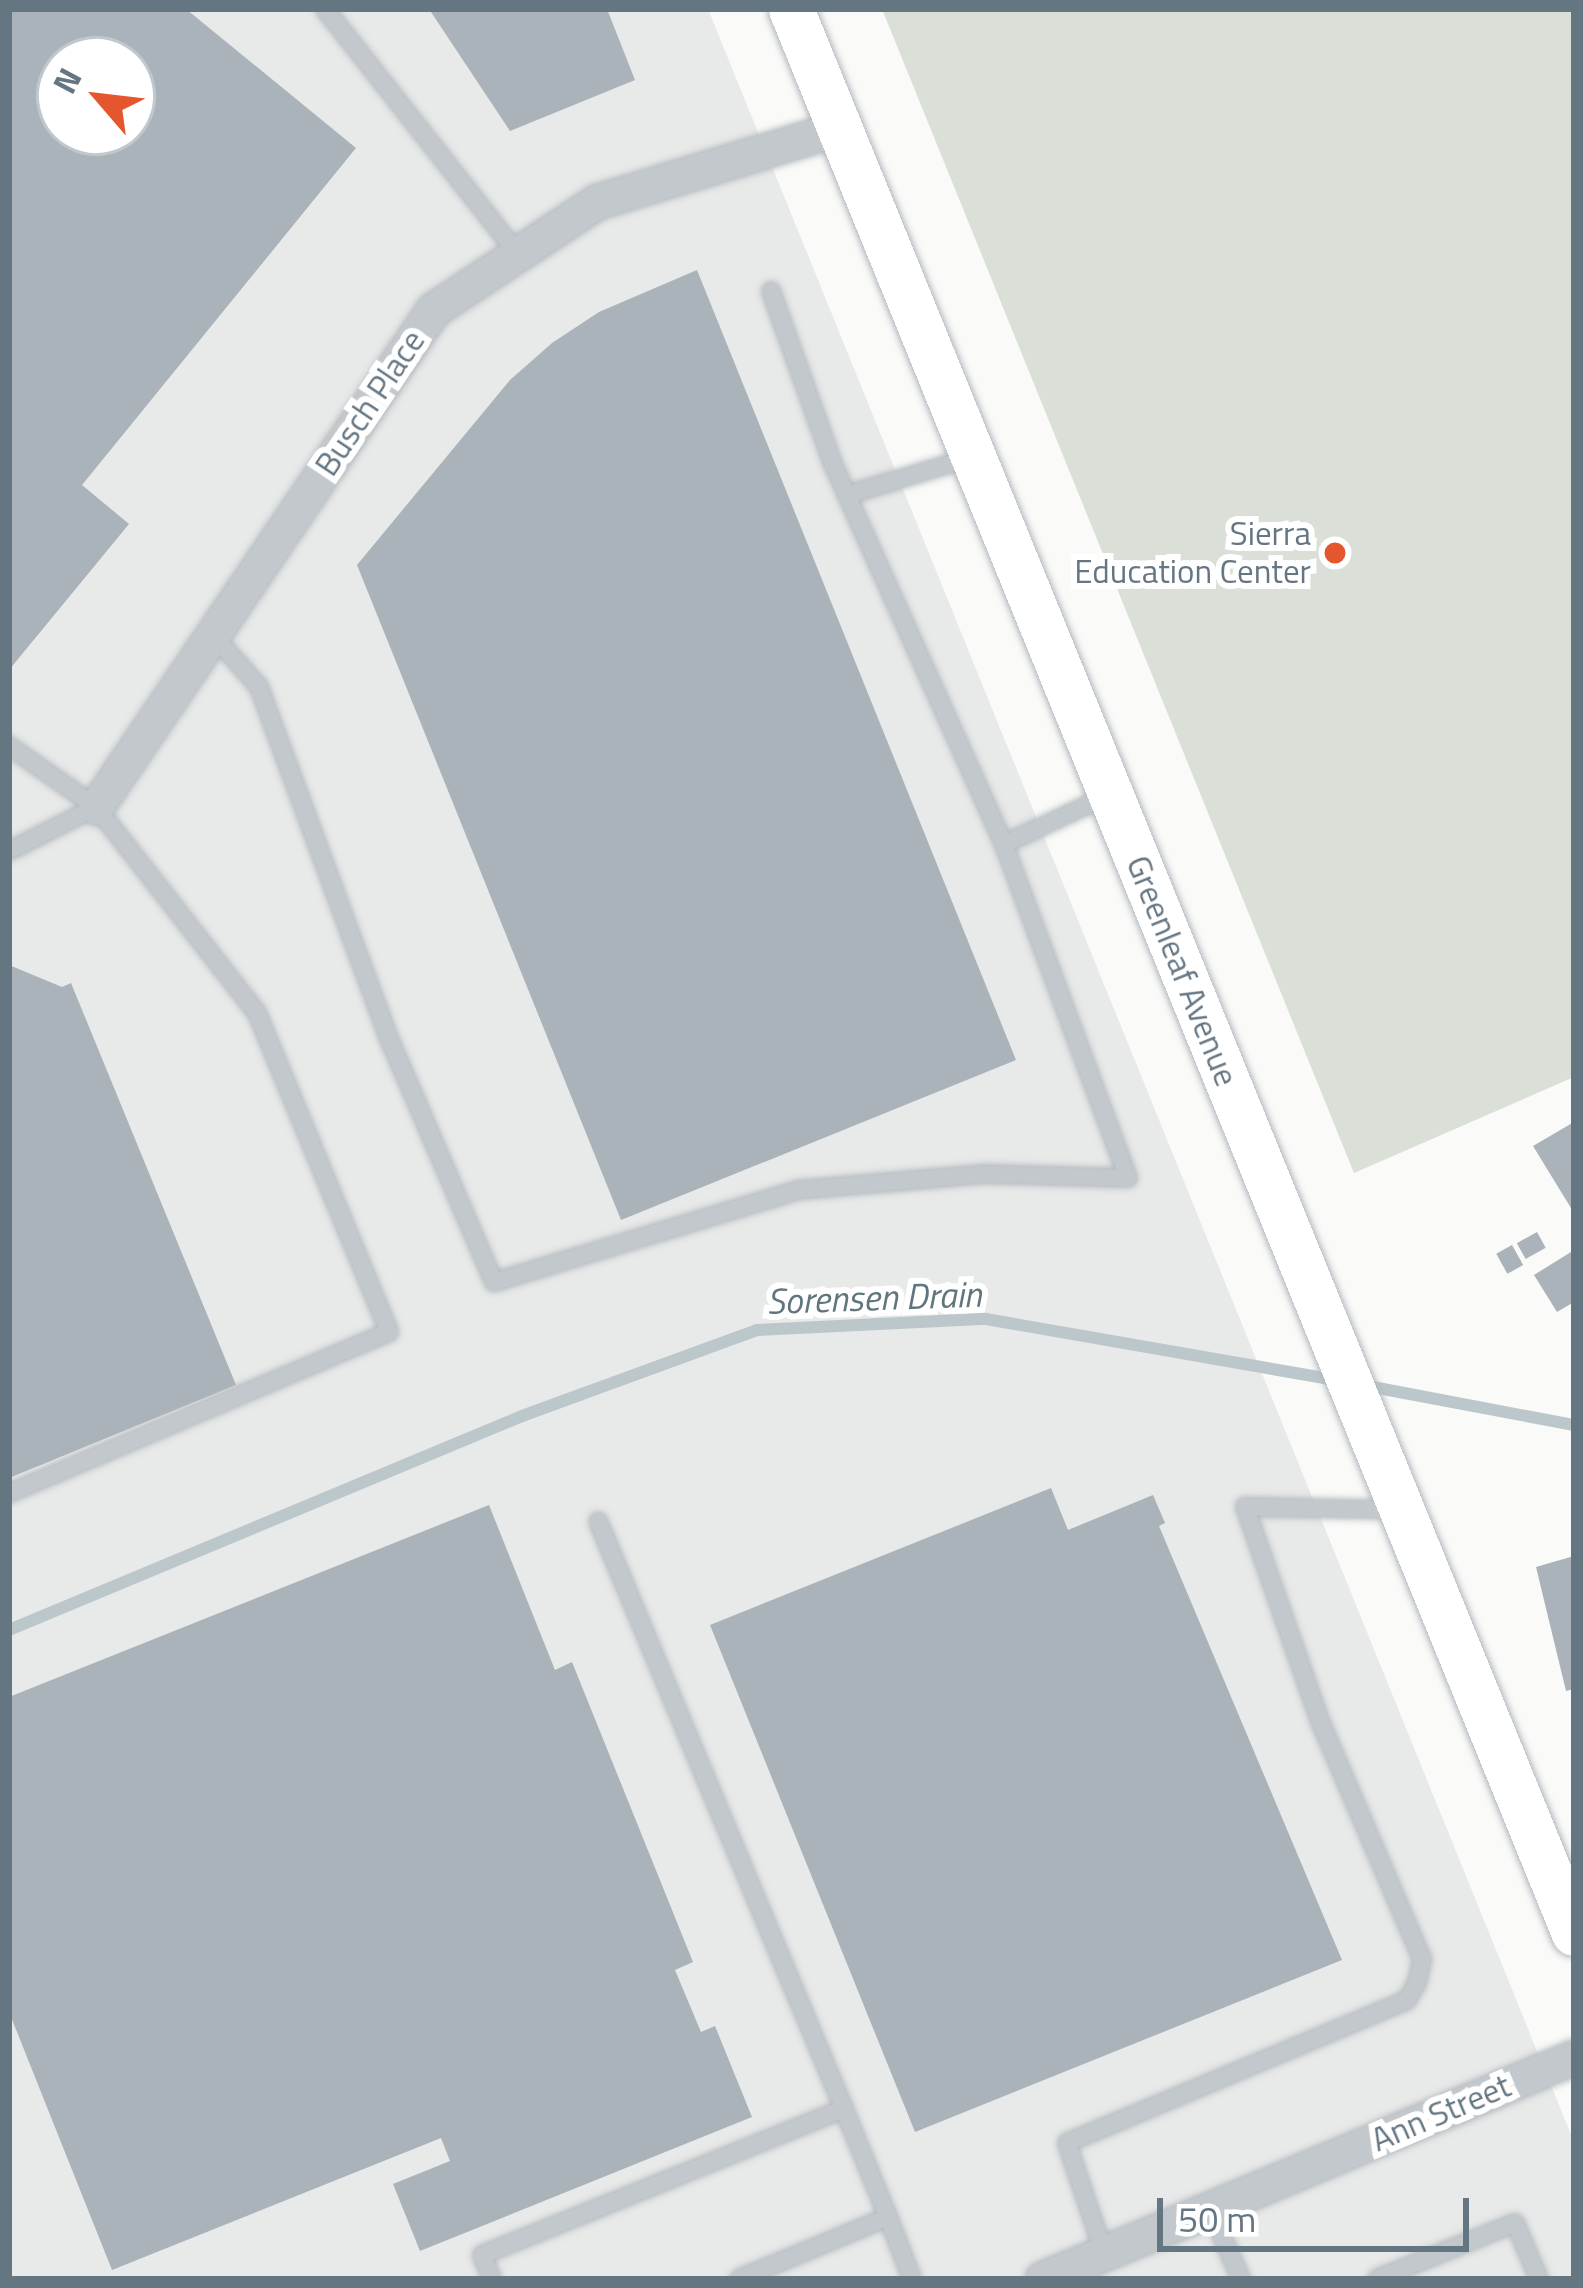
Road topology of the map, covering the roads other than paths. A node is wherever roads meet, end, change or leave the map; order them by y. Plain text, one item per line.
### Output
1 (325, 9) edge
2 (791, 9) edge
3 (839, 128) junction
4 (518, 254) junction
5 (771, 291) dead end
6 (973, 457) junction
7 (847, 495) junction
8 (213, 635) junction
9 (9, 746) edge
10 (1110, 795) junction
11 (96, 807) junction
12 (1004, 844) junction
13 (9, 850) edge
14 (9, 1493) edge
15 (1399, 1497) junction
16 (598, 1521) dead end
17 (1574, 1933) edge
18 (1574, 2057) edge
19 (844, 2109) junction
20 (1210, 2209) junction
21 (888, 2217) junction
22 (1104, 2253) junction
23 (492, 2279) edge
24 (739, 2279) edge
25 (912, 2279) edge
26 (1042, 2279) edge
27 (1241, 2279) edge
28 (1377, 2279) edge
29 (1539, 2279) edge

1 - 4 lane
2 - 3 main road, Greenleaf Avenue
3 - 4 street, Busch Place
3 - 6 main road, Greenleaf Avenue
4 - 8 street, Busch Place
5 - 7 lane
6 - 7 lane
6 - 10 main road, Greenleaf Avenue
7 - 12 lane
8 - 11 street, Busch Place
8 - 12 lane
9 - 11 lane
10 - 12 lane
10 - 15 main road, Greenleaf Avenue
11 - 13 lane
11 - 14 lane
15 - 17 main road, Greenleaf Avenue
15 - 22 lane
16 - 19 lane
18 - 20 street, Ann Street
19 - 21 lane
19 - 23 lane
20 - 22 street, Ann Street
20 - 27 lane
21 - 24 lane
21 - 25 lane
22 - 26 street, Ann Street
28 - 29 lane

